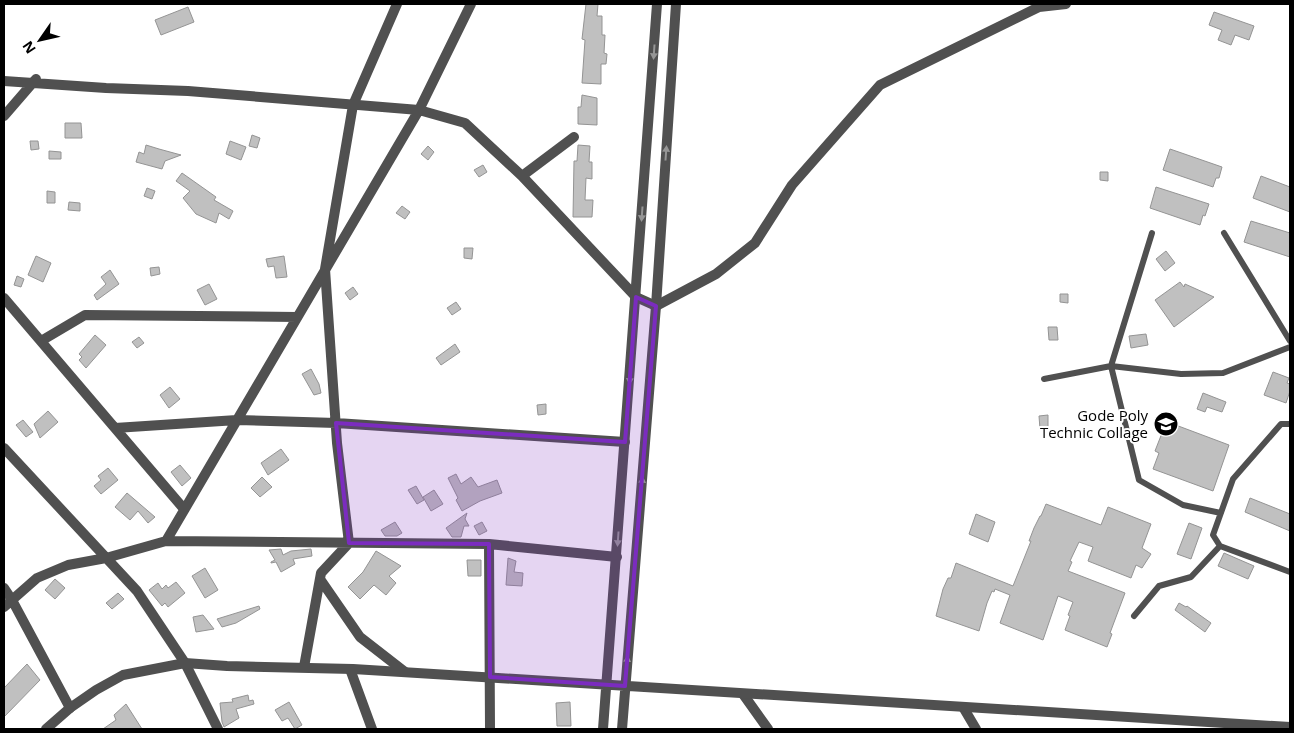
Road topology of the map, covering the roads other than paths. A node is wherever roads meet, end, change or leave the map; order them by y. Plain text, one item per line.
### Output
1 (397, 4) edge
2 (471, 4) edge
3 (657, 4) edge
4 (676, 4) edge
5 (1066, 4) edge
6 (1040, 5) edge
7 (655, 32) junction
8 (674, 34) junction
9 (4, 81) edge
10 (35, 81) junction
11 (353, 105) junction
12 (419, 110) junction
13 (4, 116) edge
14 (574, 137) dead end
15 (522, 176) junction
16 (1152, 233) dead end
17 (1224, 233) dead end
18 (325, 269) junction
19 (636, 296) junction
20 (4, 298) edge
21 (656, 306) junction
22 (297, 317) junction
23 (1289, 338) edge
24 (41, 341) junction
25 (1290, 347) edge
26 (1111, 366) junction
27 (1044, 379) dead end
28 (237, 420) junction
29 (336, 423) junction
30 (1290, 424) edge
31 (115, 428) junction
32 (625, 442) junction
33 (4, 448) edge
34 (184, 509) junction
35 (1221, 513) junction
36 (166, 541) junction
37 (349, 543) junction
38 (489, 544) junction
39 (1220, 546) junction
40 (617, 557) junction
41 (106, 558) junction
42 (1290, 572) edge
43 (320, 579) junction
44 (4, 588) edge
45 (12, 600) junction
46 (4, 608) edge
47 (1134, 616) dead end
48 (185, 662) junction
49 (304, 668) junction
50 (350, 669) junction
51 (405, 672) junction
52 (490, 677) junction
53 (607, 684) junction
54 (626, 686) junction
55 (743, 694) junction
56 (963, 707) junction
57 (70, 708) junction
58 (1285, 728) edge
59 (46, 729) edge
60 (218, 729) edge
61 (372, 729) edge
62 (490, 729) edge
63 (603, 729) edge
64 (622, 729) edge
65 (768, 729) edge
66 (976, 729) edge

1 - 11 street
2 - 12 street
3 - 7 street
4 - 8 street
5 - 6 street
6 - 21 street
7 - 8 street
7 -> 19 street
21 -> 8 street
9 - 10 street
10 - 11 street
10 - 13 street
11 - 12 street
11 - 18 street
12 - 15 street
12 - 18 street
14 - 15 street
15 - 19 street
16 - 26 lane
17 - 23 lane
18 - 22 street
18 - 29 street
19 - 21 street
19 -> 32 street
20 - 24 street
54 -> 21 street
22 - 24 street
22 - 28 street
24 - 31 street
25 - 26 lane
26 - 27 lane
26 - 35 lane
28 - 29 street
28 - 31 street
28 - 34 street
29 - 32 street
29 - 37 street
30 - 35 lane
31 - 34 street
32 -> 40 street
33 - 41 street
34 - 36 street
35 - 39 lane
36 - 37 street
36 - 41 street
37 - 38 street
37 - 43 street
38 - 40 street
38 - 52 street
39 - 42 lane
39 - 47 lane
40 - 53 street
41 - 45 street
41 - 48 street
43 - 49 street
43 - 51 street
44 - 45 street
45 - 46 street
45 - 57 street
48 - 49 street
48 - 57 street
48 - 60 street
49 - 50 street
50 - 51 street
50 - 61 street
51 - 52 street
52 - 53 street
52 - 62 street
53 - 54 street
53 - 63 street
54 - 55 street
54 - 64 street
55 - 56 street
55 - 65 street
56 - 58 street
56 - 66 street
57 - 59 street

